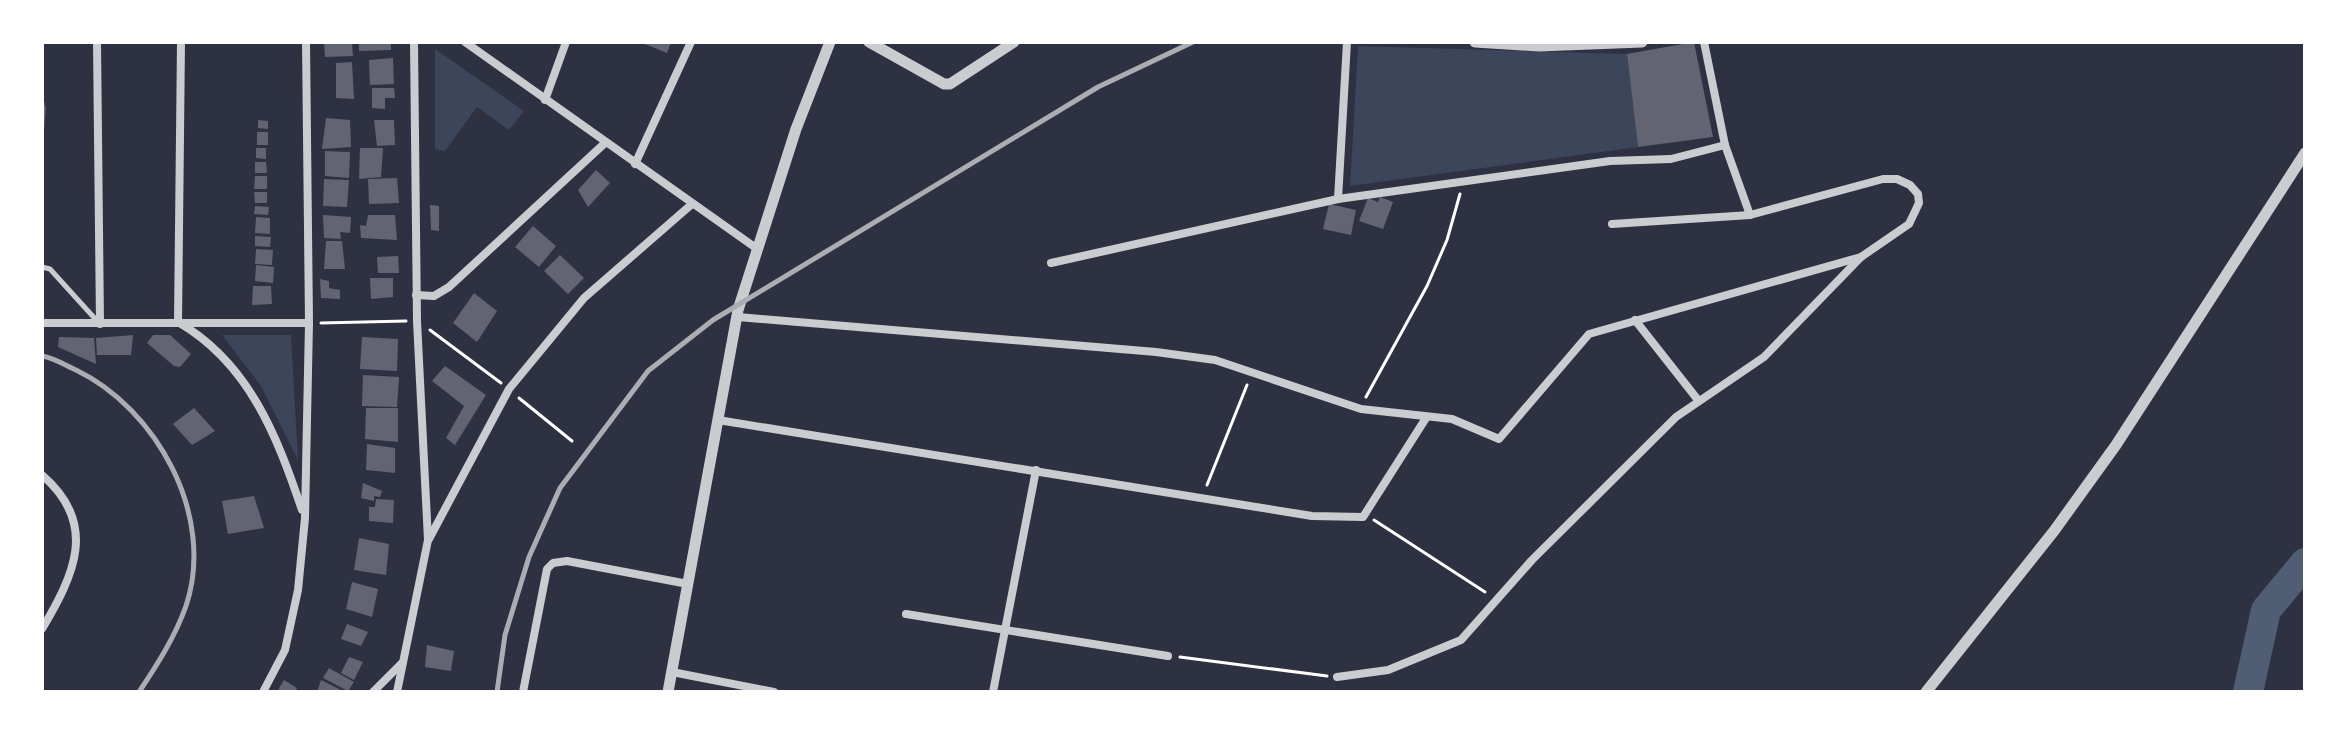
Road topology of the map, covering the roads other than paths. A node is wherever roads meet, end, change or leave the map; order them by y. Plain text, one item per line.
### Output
1 (97, 42) edge
2 (181, 42) edge
3 (306, 42) edge
4 (414, 42) edge
5 (465, 42) edge
6 (566, 42) edge
7 (691, 42) edge
8 (830, 42) edge
9 (869, 42) edge
10 (1014, 42) edge
11 (1347, 42) edge
12 (1475, 42) edge
13 (1642, 42) edge
14 (1704, 42) edge
15 (545, 100) junction
16 (605, 143) junction
17 (1725, 145) junction
18 (2305, 153) edge
19 (635, 164) junction
20 (1338, 199) junction
21 (692, 204) junction
22 (1750, 215) junction
23 (1612, 224) dead end
24 (756, 248) junction
25 (1861, 257) junction
26 (1051, 263) dead end
27 (42, 267) edge
28 (416, 295) junction
29 (738, 314) junction
30 (1635, 320) junction
31 (178, 322) junction
32 (42, 323) edge
33 (309, 323) junction
34 (100, 324) junction
35 (1698, 400) junction
36 (1426, 418) junction
37 (718, 420) junction
38 (1036, 470) junction
39 (42, 475) edge
40 (305, 518) junction
41 (428, 540) junction
42 (688, 584) junction
43 (906, 614) dead end
44 (42, 629) edge
45 (1004, 629) junction
46 (1168, 656) road end
47 (401, 663) junction
48 (672, 672) junction
49 (1337, 677) road end
50 (263, 692) edge
51 (373, 692) edge
52 (397, 692) edge
53 (523, 692) edge
54 (668, 692) edge
55 (774, 692) edge
56 (993, 692) edge
57 (1926, 692) edge

1 - 34 street
2 - 31 street
3 - 33 street
4 - 28 street
5 - 15 street
6 - 15 street
7 - 19 street
8 - 24 street
9 - 10 street
11 - 20 street
12 - 13 street
14 - 17 street
15 - 16 street
16 - 19 street
16 - 28 street
17 - 20 street
17 - 22 street
18 - 57 street
19 - 21 street
20 - 26 street
21 - 24 street
21 - 41 street
22 - 23 street
22 - 25 street
24 - 29 street
25 - 30 street
25 - 35 street
27 - 34 lane
28 - 41 street
29 - 36 street
29 - 37 street
30 - 35 street
30 - 36 street
31 - 33 street
31 - 34 street
31 - 40 street
32 - 34 street
33 - 40 street
35 - 49 street
36 - 38 street
37 - 38 street
37 - 42 street
38 - 45 street
39 - 44 street
40 - 50 street
41 - 47 street
42 - 48 street
42 - 53 street
43 - 45 street
45 - 46 street
45 - 56 street
47 - 51 street
47 - 52 street
48 - 54 street
48 - 55 street

